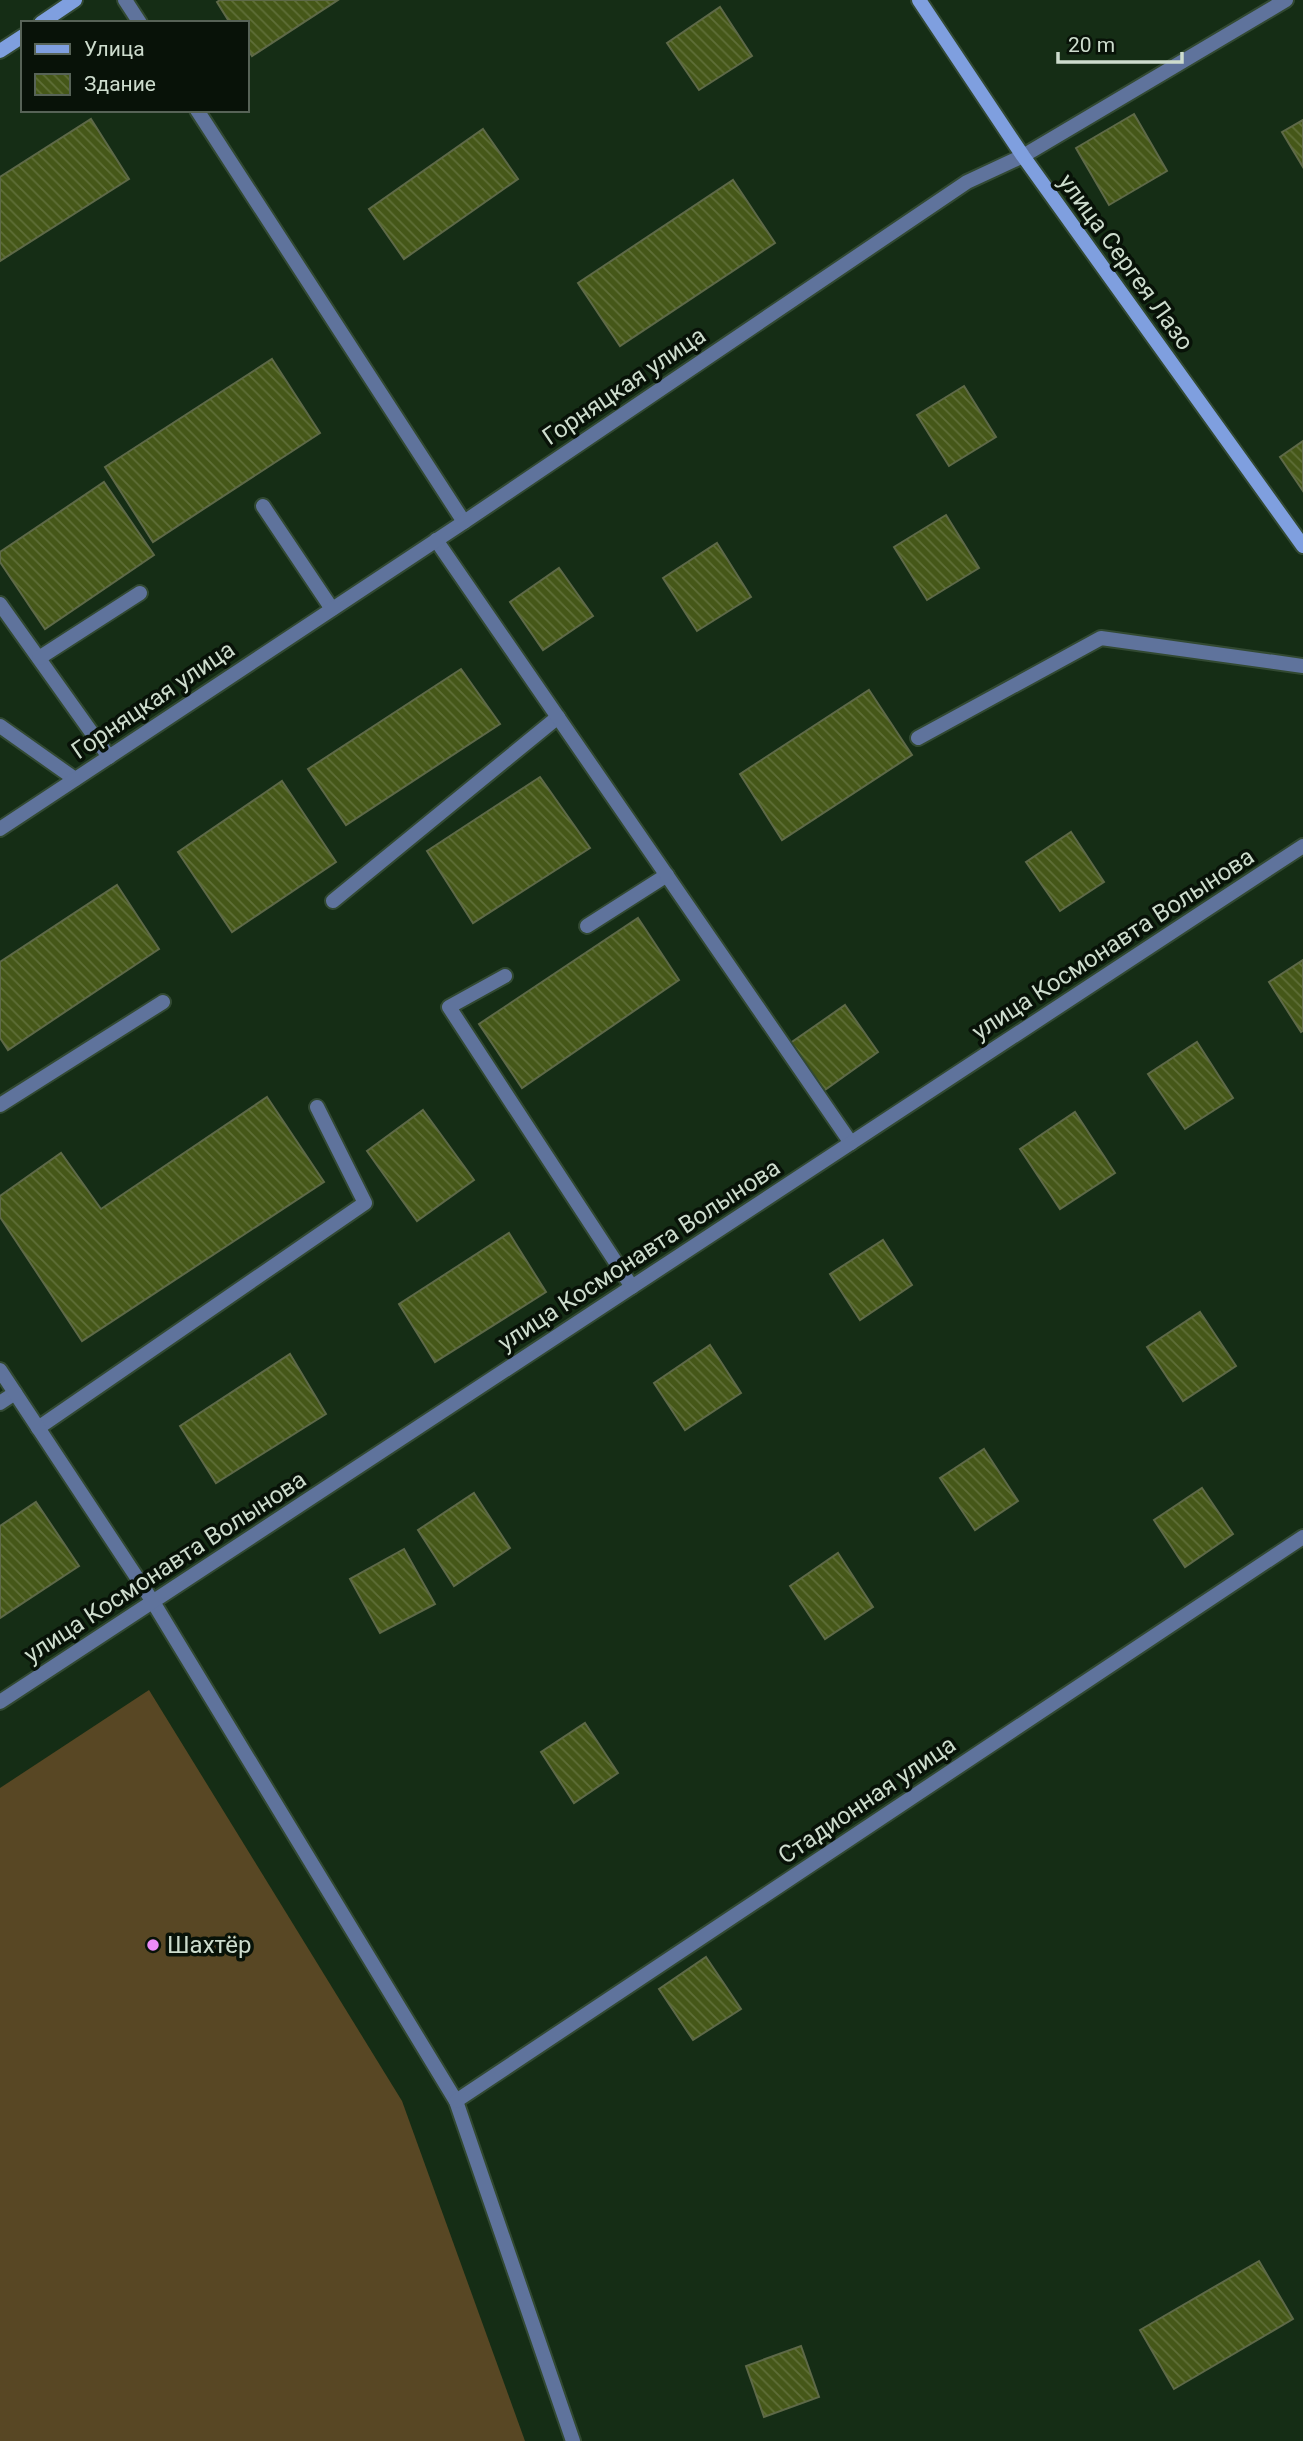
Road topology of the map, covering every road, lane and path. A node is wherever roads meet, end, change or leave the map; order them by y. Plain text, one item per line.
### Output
1 (125, 0) edge
2 (919, 0) edge
3 (1286, 0) edge
4 (67, 2) edge
5 (43, 21) edge
6 (139, 21) edge
7 (21, 37) edge
8 (0, 51) edge
9 (198, 112) edge
10 (1023, 156) junction
11 (263, 506) dead end
12 (464, 522) junction
13 (436, 540) junction
14 (1303, 546) edge
15 (140, 593) dead end
16 (0, 604) edge
17 (332, 609) junction
18 (38, 658) junction
19 (1303, 666) edge
20 (558, 718) junction
21 (0, 726) edge
22 (918, 738) dead end
23 (109, 757) junction
24 (75, 779) junction
25 (0, 829) edge
26 (1303, 846) edge
27 (667, 875) junction
28 (333, 901) dead end
29 (587, 926) dead end
30 (505, 976) dead end
31 (163, 1002) dead end
32 (0, 1105) edge
33 (317, 1107) dead end
34 (851, 1143) junction
35 (632, 1287) junction
36 (0, 1370) edge
37 (15, 1393) junction
38 (0, 1403) edge
39 (38, 1428) junction
40 (1303, 1537) edge
41 (153, 1602) junction
42 (0, 1702) edge
43 (456, 2101) junction
44 (573, 2441) edge

1 - 6 street
2 - 10 street, улица Сергея Лазо
3 - 10 street, Горняцкая улица
4 - 5 street
7 - 8 street
9 - 12 street
10 - 12 street, Горняцкая улица
10 - 14 street, улица Сергея Лазо
11 - 17 street
12 - 13 street, Горняцкая улица
13 - 17 street, Горняцкая улица
13 - 20 street
15 - 18 street
16 - 18 street
17 - 23 street, Горняцкая улица
18 - 23 street
19 - 22 street
20 - 27 street
20 - 28 street
21 - 24 street
23 - 24 street, Горняцкая улица
24 - 25 street, Горняцкая улица
26 - 34 street, улица Космонавта Волынова
27 - 29 street
27 - 34 street
30 - 35 street
31 - 32 street
33 - 39 street
34 - 35 street, улица Космонавта Волынова
35 - 41 street, улица Космонавта Волынова
36 - 37 street
37 - 38 street
37 - 39 street
39 - 41 street
40 - 43 street, Стадионная улица
41 - 42 street, улица Космонавта Волынова
41 - 43 street
43 - 44 street

